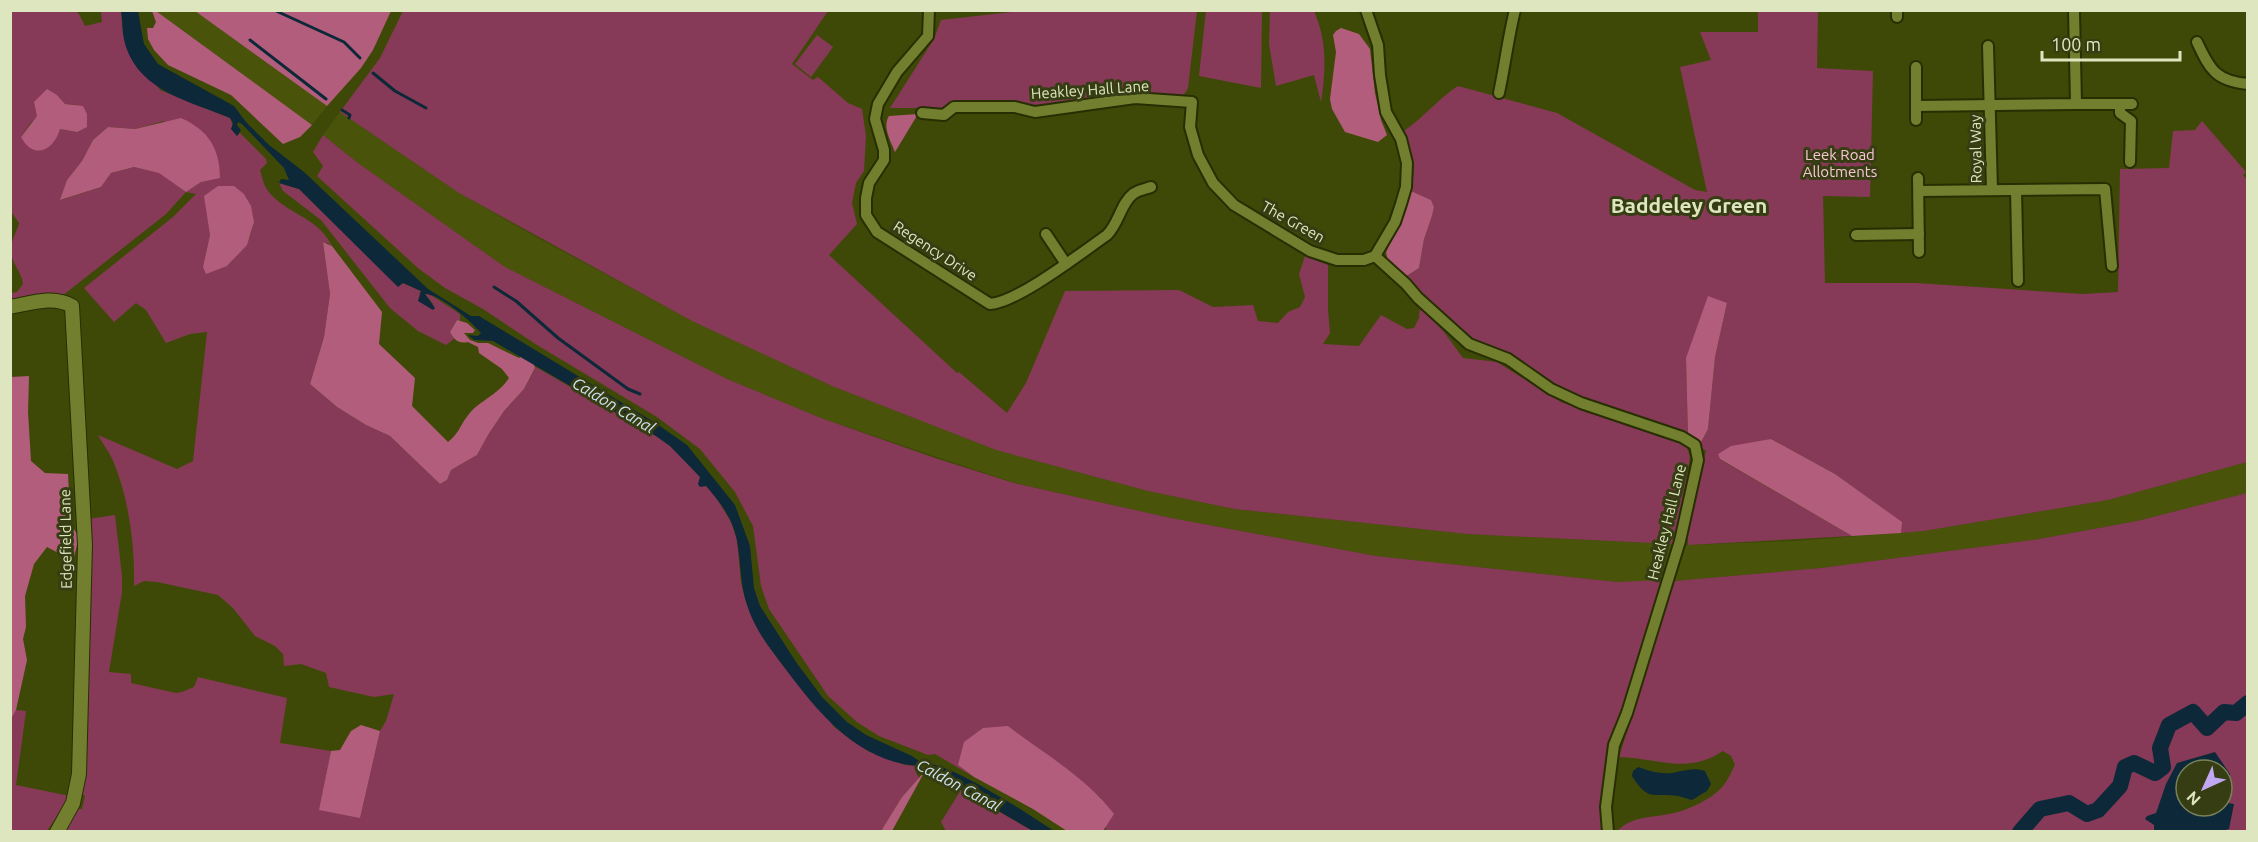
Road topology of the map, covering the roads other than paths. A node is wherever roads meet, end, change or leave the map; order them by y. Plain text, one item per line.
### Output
1 (929, 10) edge
2 (1366, 10) edge
3 (1515, 10) edge
4 (2074, 10) edge
5 (2194, 39) dead end
6 (1989, 46) dead end
7 (1916, 67) dead end
8 (2247, 84) edge
9 (1497, 86) dead end
10 (1192, 102) joint
11 (2076, 104) junction
12 (2132, 104) dead end
13 (1990, 105) junction
14 (1916, 106) junction
15 (2120, 109) junction
16 (922, 113) dead end
17 (1916, 120) dead end
18 (2130, 162) dead end
19 (1918, 178) dead end
20 (1151, 187) dead end
21 (1992, 190) junction
22 (2016, 190) junction
23 (1919, 191) junction
24 (1046, 234) dead end
25 (1919, 234) junction
26 (1856, 235) dead end
27 (1919, 252) dead end
28 (1375, 256) junction
29 (1066, 264) junction
30 (2112, 266) dead end
31 (2018, 281) dead end
32 (10, 308) edge
33 (57, 831) edge
34 (1608, 831) edge

1 - 29 street, Regency Drive
2 - 28 street
3 - 9 street
4 - 11 street
5 - 8 street
6 - 13 street
7 - 14 street
10 - 16 street, Heakley Hall Lane
10 - 28 street, The Green
11 - 13 street, Royal Way
11 - 15 street, Royal Way
12 - 15 street, Royal Way
13 - 14 street
13 - 21 street, Royal Way
14 - 17 street
15 - 18 street
19 - 23 street
20 - 29 street, Regency Drive
21 - 22 street
21 - 23 street
22 - 30 street
22 - 31 street
23 - 25 street
24 - 29 street
25 - 26 street
25 - 27 street
28 - 34 street, Heakley Hall Lane
32 - 33 street, Edgefield Lane

